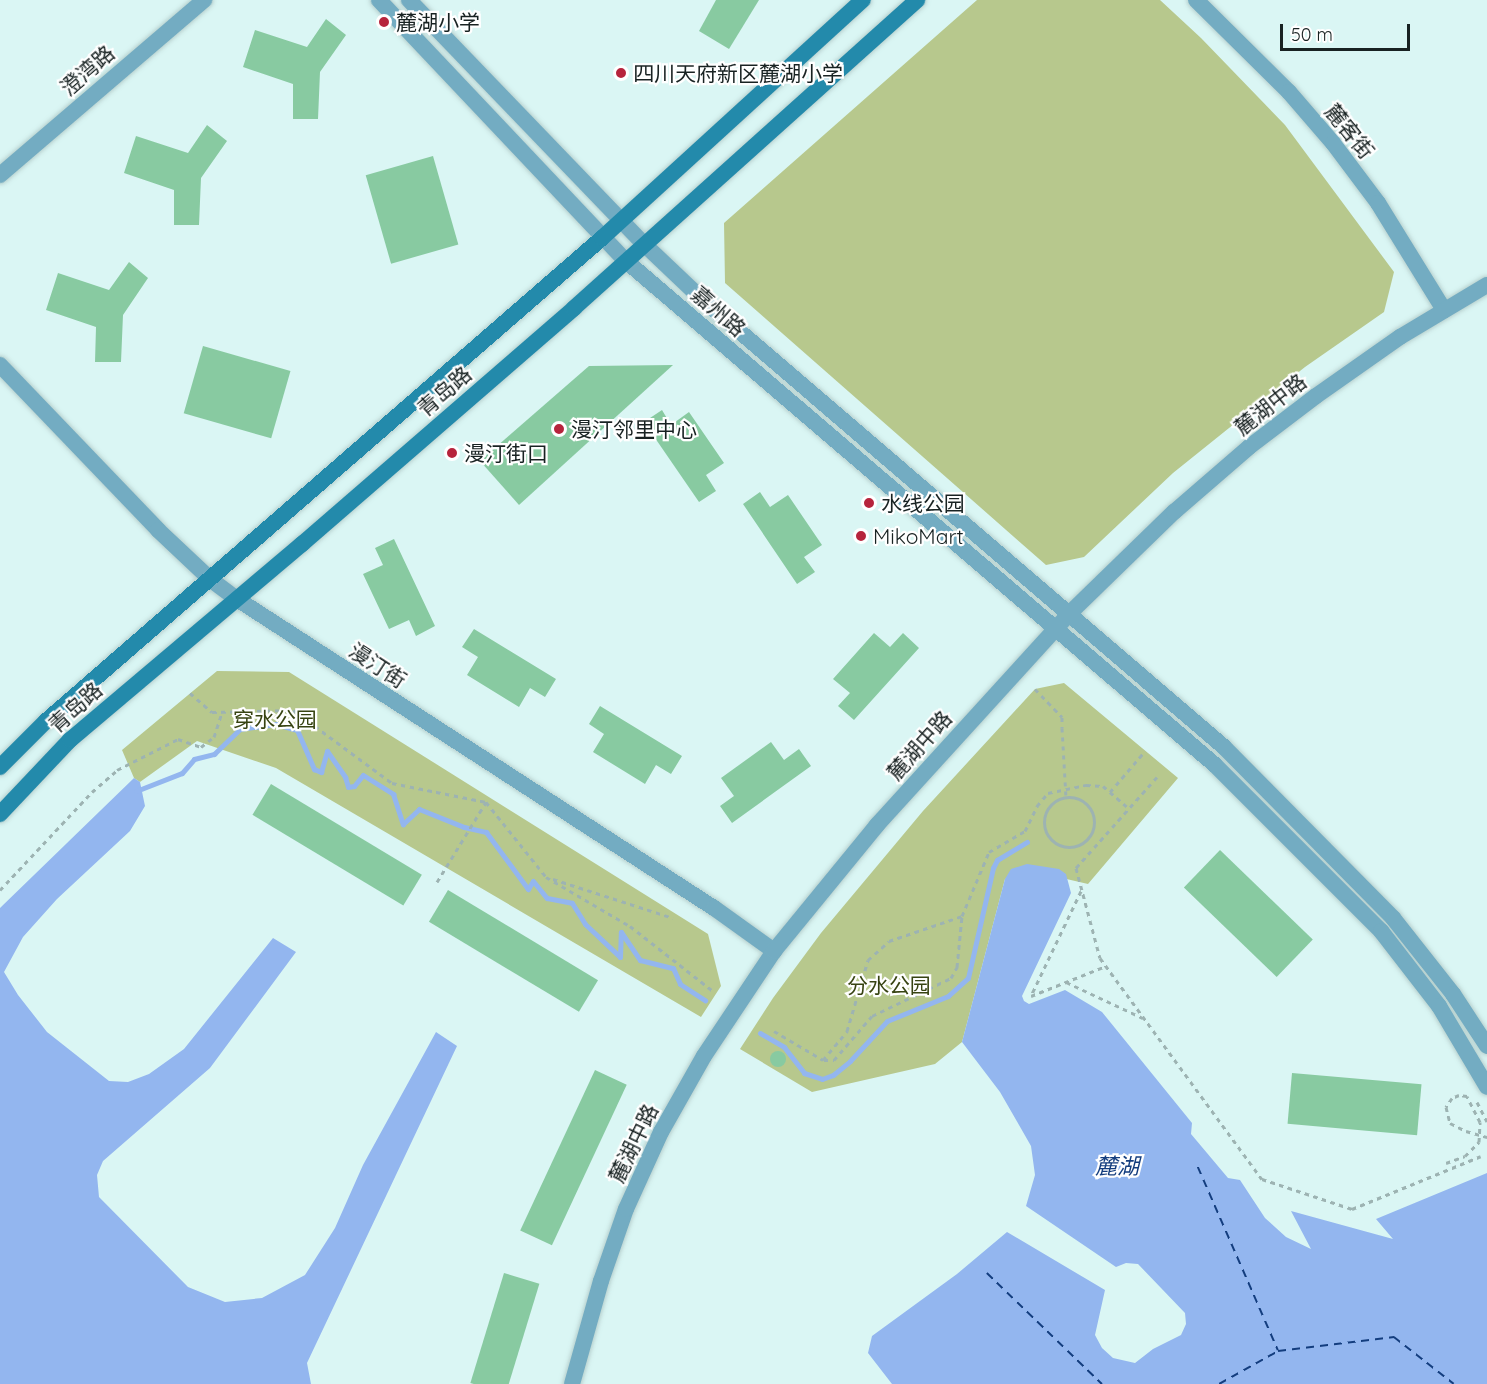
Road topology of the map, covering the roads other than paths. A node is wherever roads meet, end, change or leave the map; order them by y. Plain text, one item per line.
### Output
1 (204, 0) edge
2 (379, 0) edge
3 (409, 0) edge
4 (863, 0) edge
5 (917, 0) edge
6 (1196, 0) edge
7 (0, 175) edge
8 (621, 220) junction
9 (602, 238) junction
10 (645, 245) junction
11 (626, 261) junction
12 (1487, 285) edge
13 (1444, 310) junction
14 (0, 365) edge
15 (210, 579) junction
16 (237, 599) junction
17 (1070, 613) junction
18 (1055, 629) junction
19 (0, 767) edge
20 (0, 814) edge
21 (774, 951) junction
22 (1487, 1046) edge
23 (1487, 1087) edge
24 (572, 1384) edge

1 - 7 street, 澄湾路
2 - 9 street, 嘉州路
3 - 8 street, 嘉州路
4 - 8 main road, 青岛路
5 - 10 main road, 青岛路
6 - 13 street, 麓客街
8 - 9 main road, 青岛路
8 - 10 street, 嘉州路
9 - 11 street, 嘉州路
9 - 15 main road, 青岛路
10 - 11 main road, 青岛路
10 - 17 street, 嘉州路
11 - 16 main road, 青岛路
11 - 18 street, 嘉州路
12 - 13 street, 麓湖中路
13 - 17 street, 麓湖中路
14 - 15 street, 漫汀街
15 - 16 street, 漫汀街
15 - 19 main road, 青岛路
16 - 20 main road, 青岛路
16 - 21 street, 漫汀街
17 - 18 street, 麓湖中路
17 - 22 street, 嘉州路
18 - 21 street, 麓湖中路
18 - 23 street, 嘉州路
21 - 24 street, 麓湖中路

